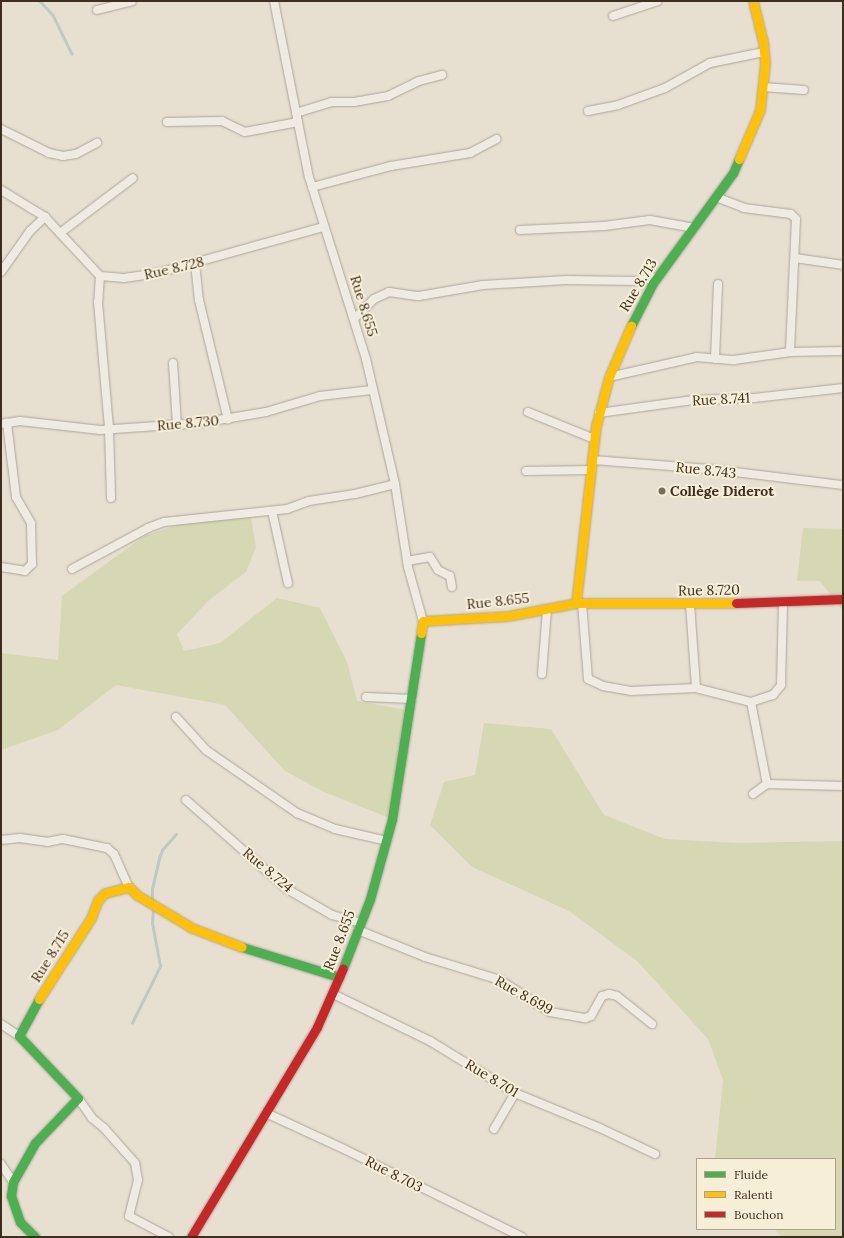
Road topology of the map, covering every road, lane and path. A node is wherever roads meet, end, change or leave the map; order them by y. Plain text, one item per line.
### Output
1 (132, 1) edge
2 (274, 1) edge
3 (658, 1) edge
4 (753, 1) edge
5 (97, 10) dead end
6 (613, 16) dead end
7 (764, 52) junction
8 (442, 75) dead end
9 (763, 87) junction
10 (804, 90) dead end
11 (588, 111) dead end
12 (296, 113) junction
13 (167, 122) dead end
14 (298, 122) junction
15 (1, 129) edge
16 (496, 139) dead end
17 (96, 143) dead end
18 (132, 178) dead end
19 (312, 187) junction
20 (1, 190) edge
21 (716, 197) junction
22 (46, 217) junction
23 (324, 227) junction
24 (694, 228) junction
25 (520, 230) dead end
26 (60, 233) junction
27 (795, 258) junction
28 (195, 263) junction
29 (843, 265) edge
30 (1, 272) edge
31 (100, 276) junction
32 (657, 277) junction
33 (718, 284) dead end
34 (354, 319) junction
35 (843, 351) edge
36 (790, 352) junction
37 (715, 359) junction
38 (172, 363) dead end
39 (609, 377) junction
40 (843, 388) edge
41 (372, 390) junction
42 (528, 412) dead end
43 (598, 413) junction
44 (228, 420) junction
45 (4, 423) edge
46 (178, 425) junction
47 (110, 429) junction
48 (594, 439) junction
49 (593, 460) junction
50 (592, 470) junction
51 (526, 471) dead end
52 (394, 484) junction
53 (843, 485) edge
54 (111, 498) dead end
55 (272, 511) junction
56 (407, 561) junction
57 (1, 566) edge
58 (72, 569) dead end
59 (288, 583) dead end
60 (452, 587) dead end
61 (843, 598) edge
62 (579, 603) junction
63 (782, 603) junction
64 (690, 604) junction
65 (547, 609) junction
66 (422, 621) junction
67 (542, 674) dead end
68 (696, 688) junction
69 (366, 697) dead end
70 (412, 699) junction
71 (751, 702) junction
72 (176, 717) dead end
73 (768, 784) junction
74 (843, 786) edge
75 (752, 794) dead end
76 (186, 800) dead end
77 (1, 840) edge
78 (387, 841) junction
79 (129, 887) junction
80 (359, 927) junction
81 (339, 977) junction
82 (333, 994) junction
83 (1, 1024) edge
84 (652, 1024) dead end
85 (18, 1036) junction
86 (514, 1093) junction
87 (78, 1098) junction
88 (266, 1113) junction
89 (494, 1129) dead end
90 (655, 1154) dead end
91 (1, 1164) edge
92 (13, 1182) junction
93 (36, 1237) edge
94 (169, 1237) edge
95 (191, 1237) edge
96 (522, 1237) edge

1 - 5 street
2 - 12 street, Rue 8.655
3 - 6 street
4 - 7 street, Rue 8.713
7 - 9 street, Rue 8.713
7 - 11 street
8 - 12 street
9 - 10 street
9 - 21 street, Rue 8.713
12 - 14 street, Rue 8.655
13 - 14 street
14 - 19 street, Rue 8.655
15 - 17 street
16 - 19 street
18 - 26 street
19 - 23 street, Rue 8.655
20 - 22 street
21 - 24 street, Rue 8.713
21 - 27 street
22 - 26 street
22 - 30 street
23 - 28 street, Rue 8.728
23 - 34 street, Rue 8.655
24 - 25 street
24 - 32 street, Rue 8.713
26 - 31 street
27 - 29 street
27 - 36 street
28 - 31 street, Rue 8.728
28 - 44 street
31 - 47 street
32 - 34 street
32 - 39 street, Rue 8.713
33 - 37 street
34 - 41 street, Rue 8.655
35 - 36 street
36 - 37 street
37 - 39 street
38 - 46 street
39 - 43 street, Rue 8.713
40 - 43 street, Rue 8.741
41 - 44 street, Rue 8.730
41 - 52 street, Rue 8.655
42 - 48 street
43 - 48 street, Rue 8.713
44 - 46 street, Rue 8.730
45 - 47 street, Rue 8.730
45 - 57 street
46 - 47 street, Rue 8.730
47 - 54 street
48 - 49 street, Rue 8.713
49 - 50 street, Rue 8.713
49 - 53 street, Rue 8.743
50 - 51 street
50 - 62 street, Rue 8.713
52 - 55 street
52 - 56 street, Rue 8.655
55 - 58 street
55 - 59 street
56 - 60 street
56 - 66 street, Rue 8.655
61 - 63 street, Rue 8.720
62 - 64 street, Rue 8.720
62 - 65 street, Rue 8.655
62 - 68 street
63 - 64 street, Rue 8.720
63 - 71 street
64 - 68 street
65 - 66 street, Rue 8.655
65 - 67 street
66 - 70 street, Rue 8.655
68 - 71 street
69 - 70 street
70 - 78 street, Rue 8.655
71 - 73 street
72 - 78 street
73 - 74 street
73 - 75 street
76 - 80 street, Rue 8.724
77 - 79 street
78 - 80 street, Rue 8.655
79 - 81 street
79 - 85 street, Rue 8.715
80 - 81 street, Rue 8.655
80 - 84 street, Rue 8.699
81 - 82 street, Rue 8.655
82 - 86 street, Rue 8.701
82 - 88 street, Rue 8.655
83 - 85 street
85 - 87 street
86 - 89 street
86 - 90 street, Rue 8.701
87 - 92 street
87 - 94 street
88 - 95 street, Rue 8.655
88 - 96 street, Rue 8.703
91 - 92 street
92 - 93 street

